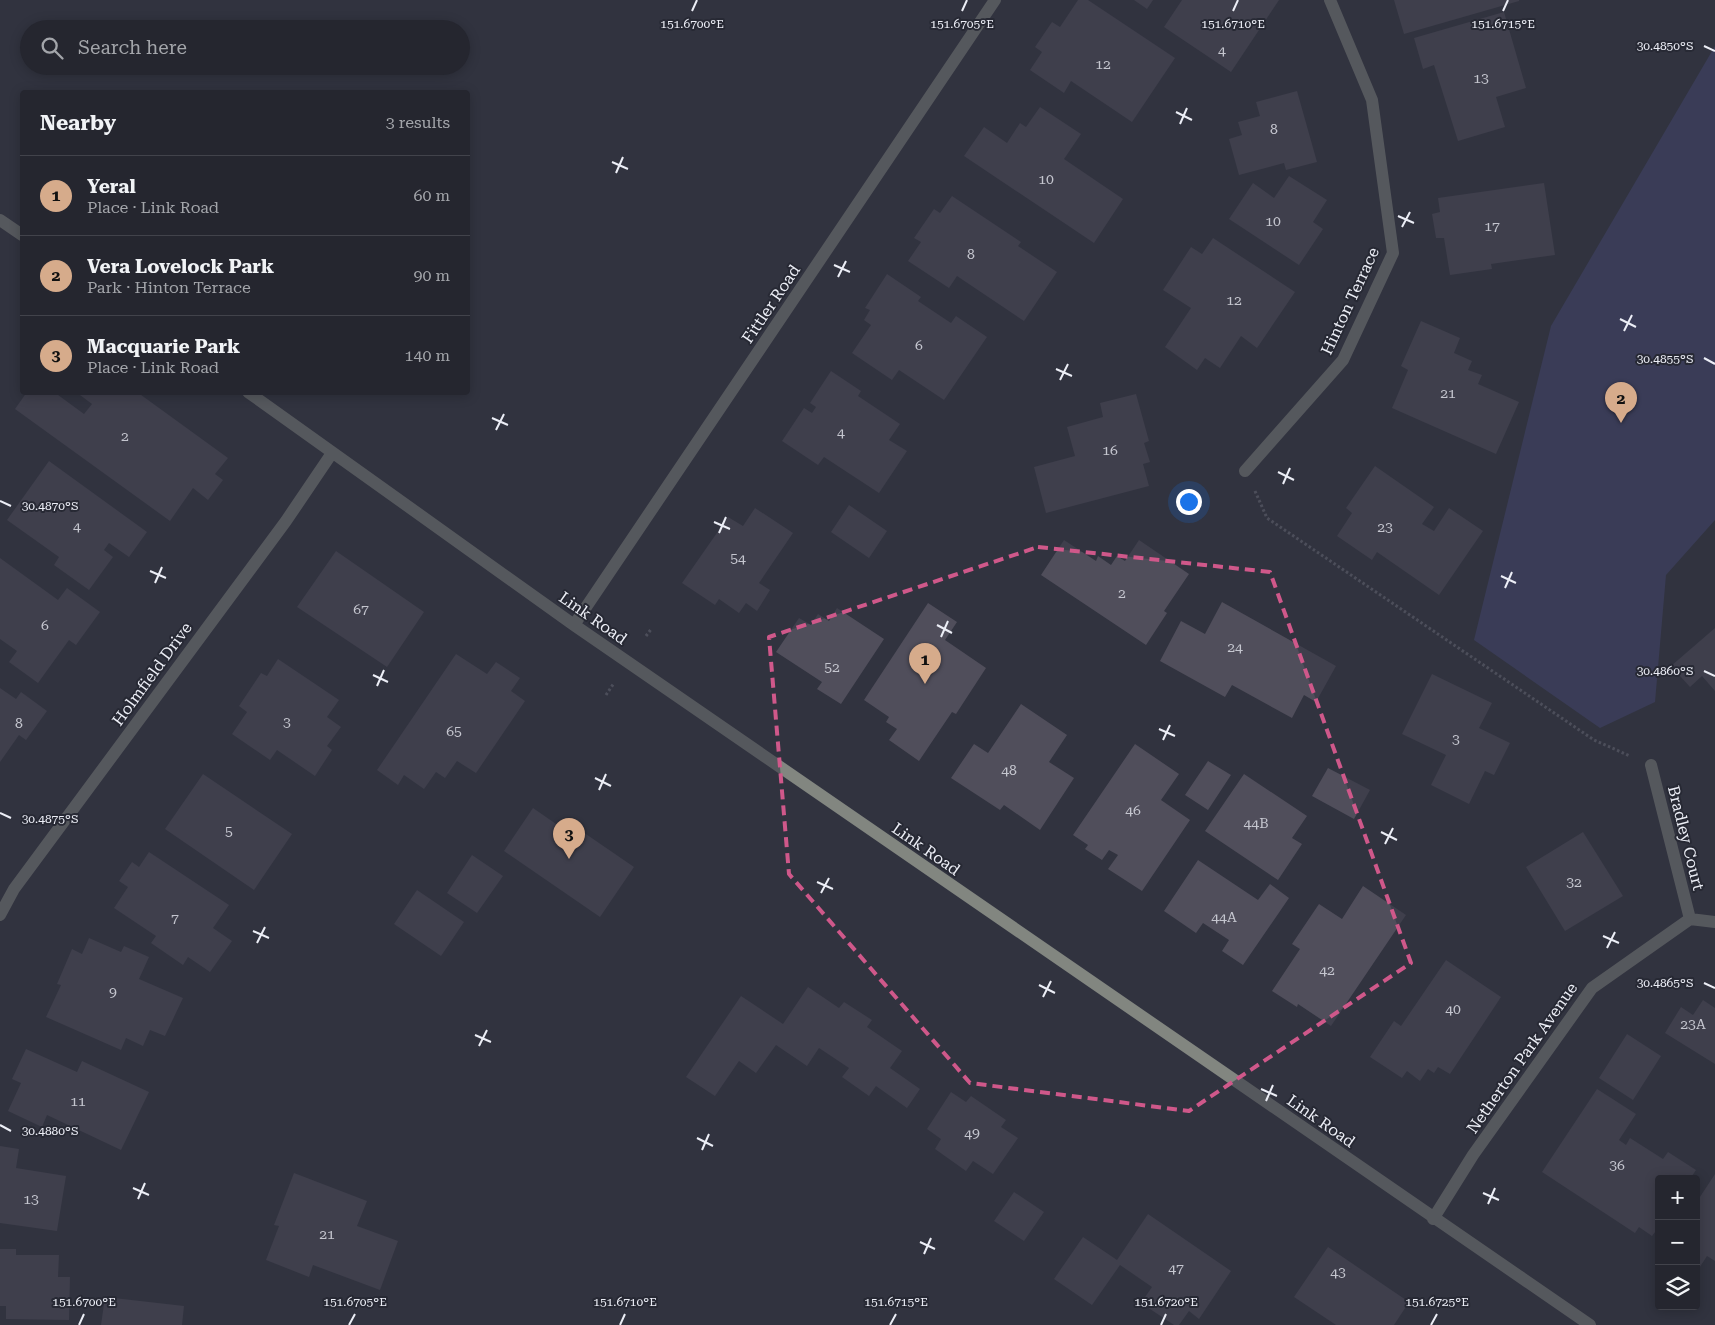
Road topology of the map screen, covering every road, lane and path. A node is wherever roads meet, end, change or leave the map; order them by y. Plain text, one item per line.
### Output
1 (995, 0) edge
2 (1330, 0) edge
3 (0, 220) edge
4 (20, 234) edge
5 (252, 395) edge
6 (332, 453) junction
7 (1245, 470) dead end
8 (1258, 498) dead end
9 (574, 625) junction
10 (652, 628) dead end
11 (646, 636) dead end
12 (614, 683) dead end
13 (606, 695) dead end
14 (1615, 749) dead end
15 (1651, 765) dead end
16 (0, 915) edge
17 (1690, 919) junction
18 (1715, 922) edge
19 (1433, 1219) junction
20 (1590, 1325) edge

1 - 9 street, Fittler Road
2 - 7 street, Hinton Terrace
3 - 4 street
5 - 6 street, Link Road
6 - 9 street, Link Road
6 - 16 street, Holmfield Drive
8 - 14 path
9 - 19 street, Link Road
10 - 11 path
12 - 13 path
15 - 17 street, Bradley Court
17 - 18 street
17 - 19 street, Netherton Park Avenue
19 - 20 street, Link Road

